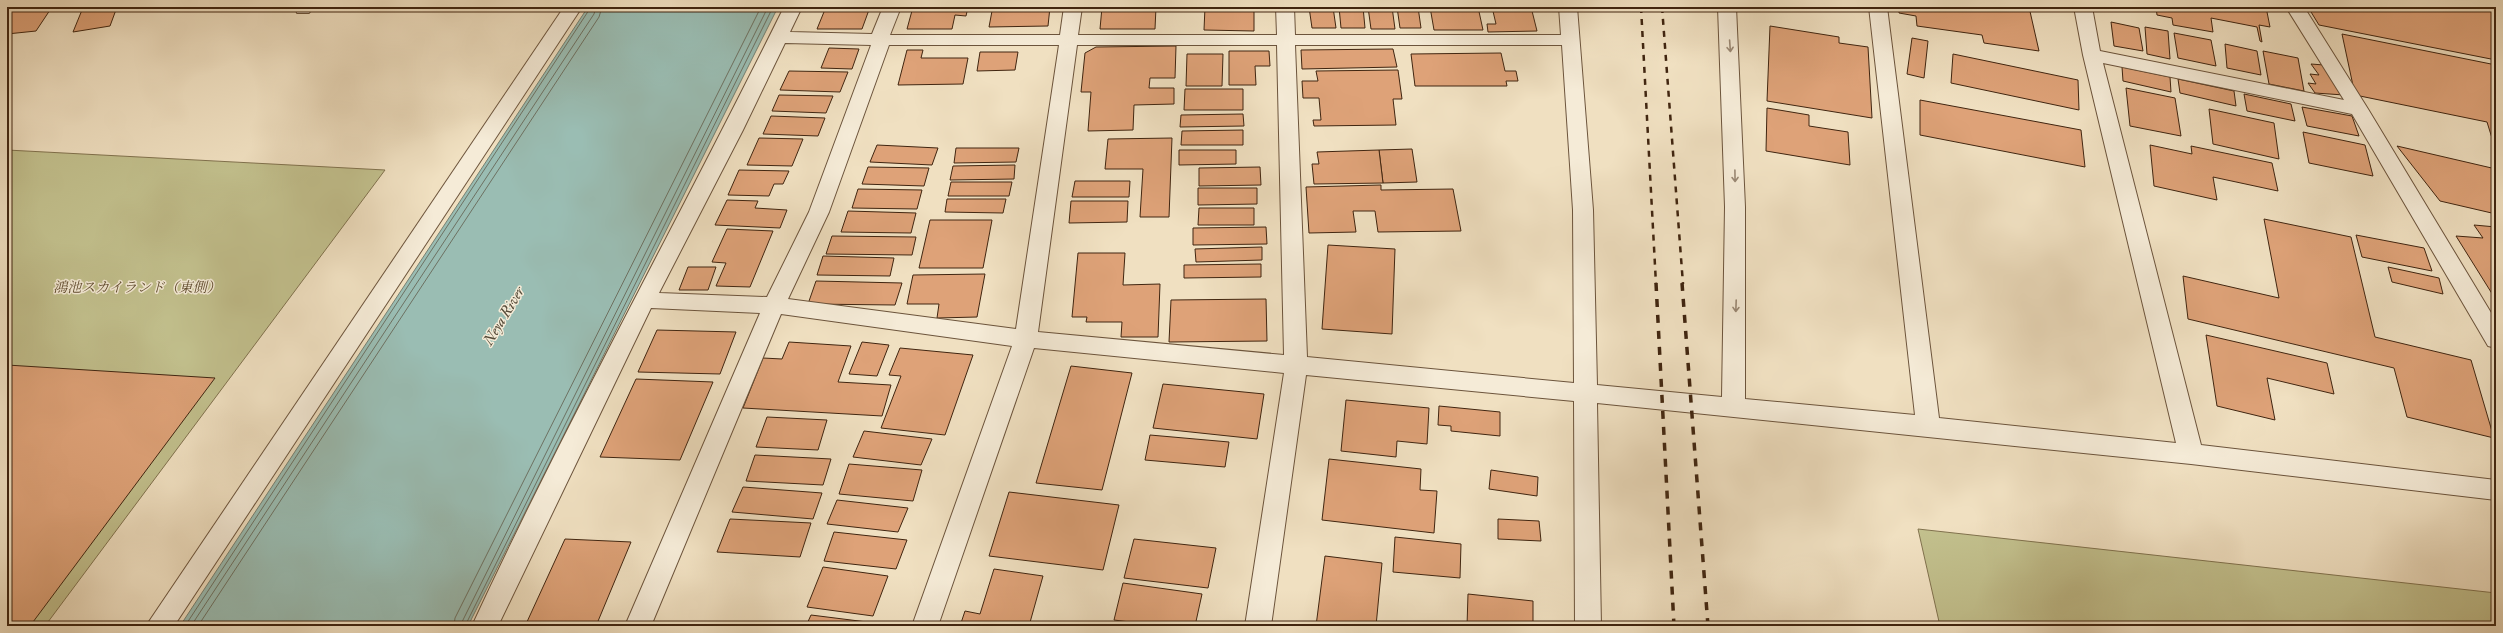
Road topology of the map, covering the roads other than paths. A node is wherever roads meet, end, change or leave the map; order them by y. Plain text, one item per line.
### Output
1 (573, 7) edge
2 (793, 7) edge
3 (892, 7) edge
4 (1073, 7) edge
5 (1285, 7) edge
6 (1568, 7) edge
7 (1727, 7) edge
8 (1878, 7) edge
9 (2083, 7) edge
10 (2295, 7) edge
11 (780, 37) junction
12 (880, 40) junction
13 (1068, 40) junction
14 (1285, 40) junction
15 (1572, 40) junction
16 (2092, 55) junction
17 (2359, 109) junction
18 (644, 300) junction
19 (774, 305) junction
20 (1026, 339) junction
21 (2496, 340) edge
22 (1296, 366) junction
23 (1585, 394) junction
24 (1733, 407) junction
25 (1928, 426) junction
26 (2191, 454) junction
27 (2496, 490) edge
28 (160, 626) edge
29 (485, 626) edge
30 (638, 626) edge
31 (925, 626) edge
32 (1258, 626) edge
33 (1588, 626) edge

1 - 28 street
2 - 11 street
3 - 12 street
4 - 13 street
5 - 14 street
6 - 15 street
7 -> 24 street
8 - 25 street
9 - 16 street
10 - 17 street
11 - 12 street
11 - 18 street
12 - 13 street
12 - 19 street
13 - 14 street
13 - 20 street
14 - 15 street
14 - 22 street
15 - 23 street
16 - 17 street
16 - 26 street
17 - 21 street
18 - 19 street
18 - 29 street
19 - 20 street
19 - 30 street
20 - 22 street
20 - 31 street
22 - 23 street
22 - 32 street
23 - 24 street
23 - 33 street
24 - 25 street
25 - 26 street
26 - 27 street

